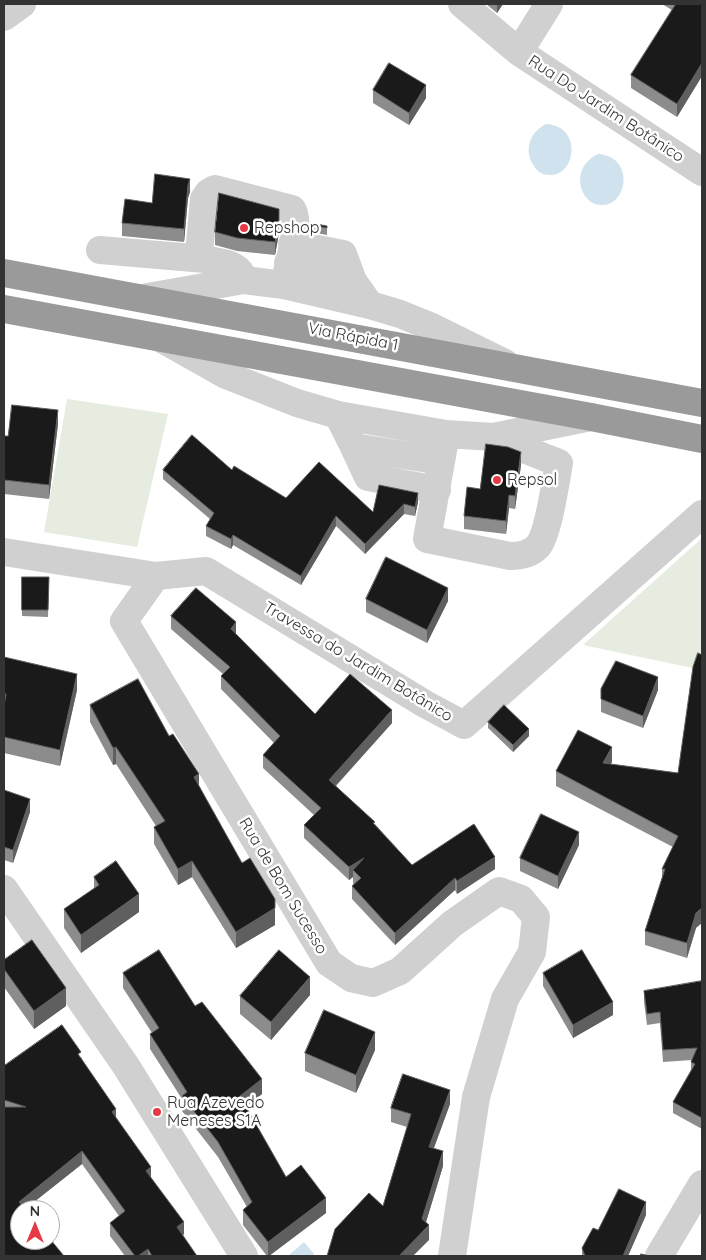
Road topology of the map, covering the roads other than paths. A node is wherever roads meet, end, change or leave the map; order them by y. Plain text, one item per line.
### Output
1 (22, 4) edge
2 (462, 4) edge
3 (549, 4) edge
4 (4, 17) edge
5 (519, 52) junction
6 (699, 163) edge
7 (100, 250) dead end
8 (205, 259) junction
9 (288, 264) junction
10 (4, 273) edge
11 (244, 280) junction
12 (142, 298) junction
13 (370, 305) junction
14 (4, 309) edge
15 (161, 339) junction
16 (516, 368) junction
17 (702, 403) edge
18 (338, 415) junction
19 (591, 417) junction
20 (446, 434) junction
21 (493, 437) junction
22 (702, 439) edge
23 (354, 447) junction
24 (441, 461) junction
25 (437, 490) junction
26 (702, 514) edge
27 (4, 552) edge
28 (156, 576) junction
29 (4, 889) edge
30 (702, 1184) edge
31 (244, 1256) edge
32 (452, 1256) edge
33 (659, 1256) edge

1 - 4 street
2 - 5 street, Rua Do Jardim Botânico
3 - 5 street, Rua Do Jardim Botânico
5 - 6 street, Rua Do Jardim Botânico
7 - 8 street
8 - 9 street
8 - 11 street
9 - 11 street
9 - 13 street
9 - 13 street
10 - 12 highway, Via Rápida 1
11 - 12 street
12 - 16 highway, Via Rápida 1
13 - 16 street
14 - 15 highway
15 - 18 street
15 - 19 highway
16 - 17 highway, Via Rápida 1
18 - 20 street
18 - 23 street
19 - 21 street
19 - 22 highway
20 - 21 street
20 - 24 street
21 - 25 street
23 - 24 street
23 - 25 street
24 - 25 street
26 - 28 street, Travessa do Jardim Botânico
27 - 28 street, Travessa do Jardim Botânico
28 - 32 street, Rua de Bom Sucesso
29 - 31 street
30 - 33 street

